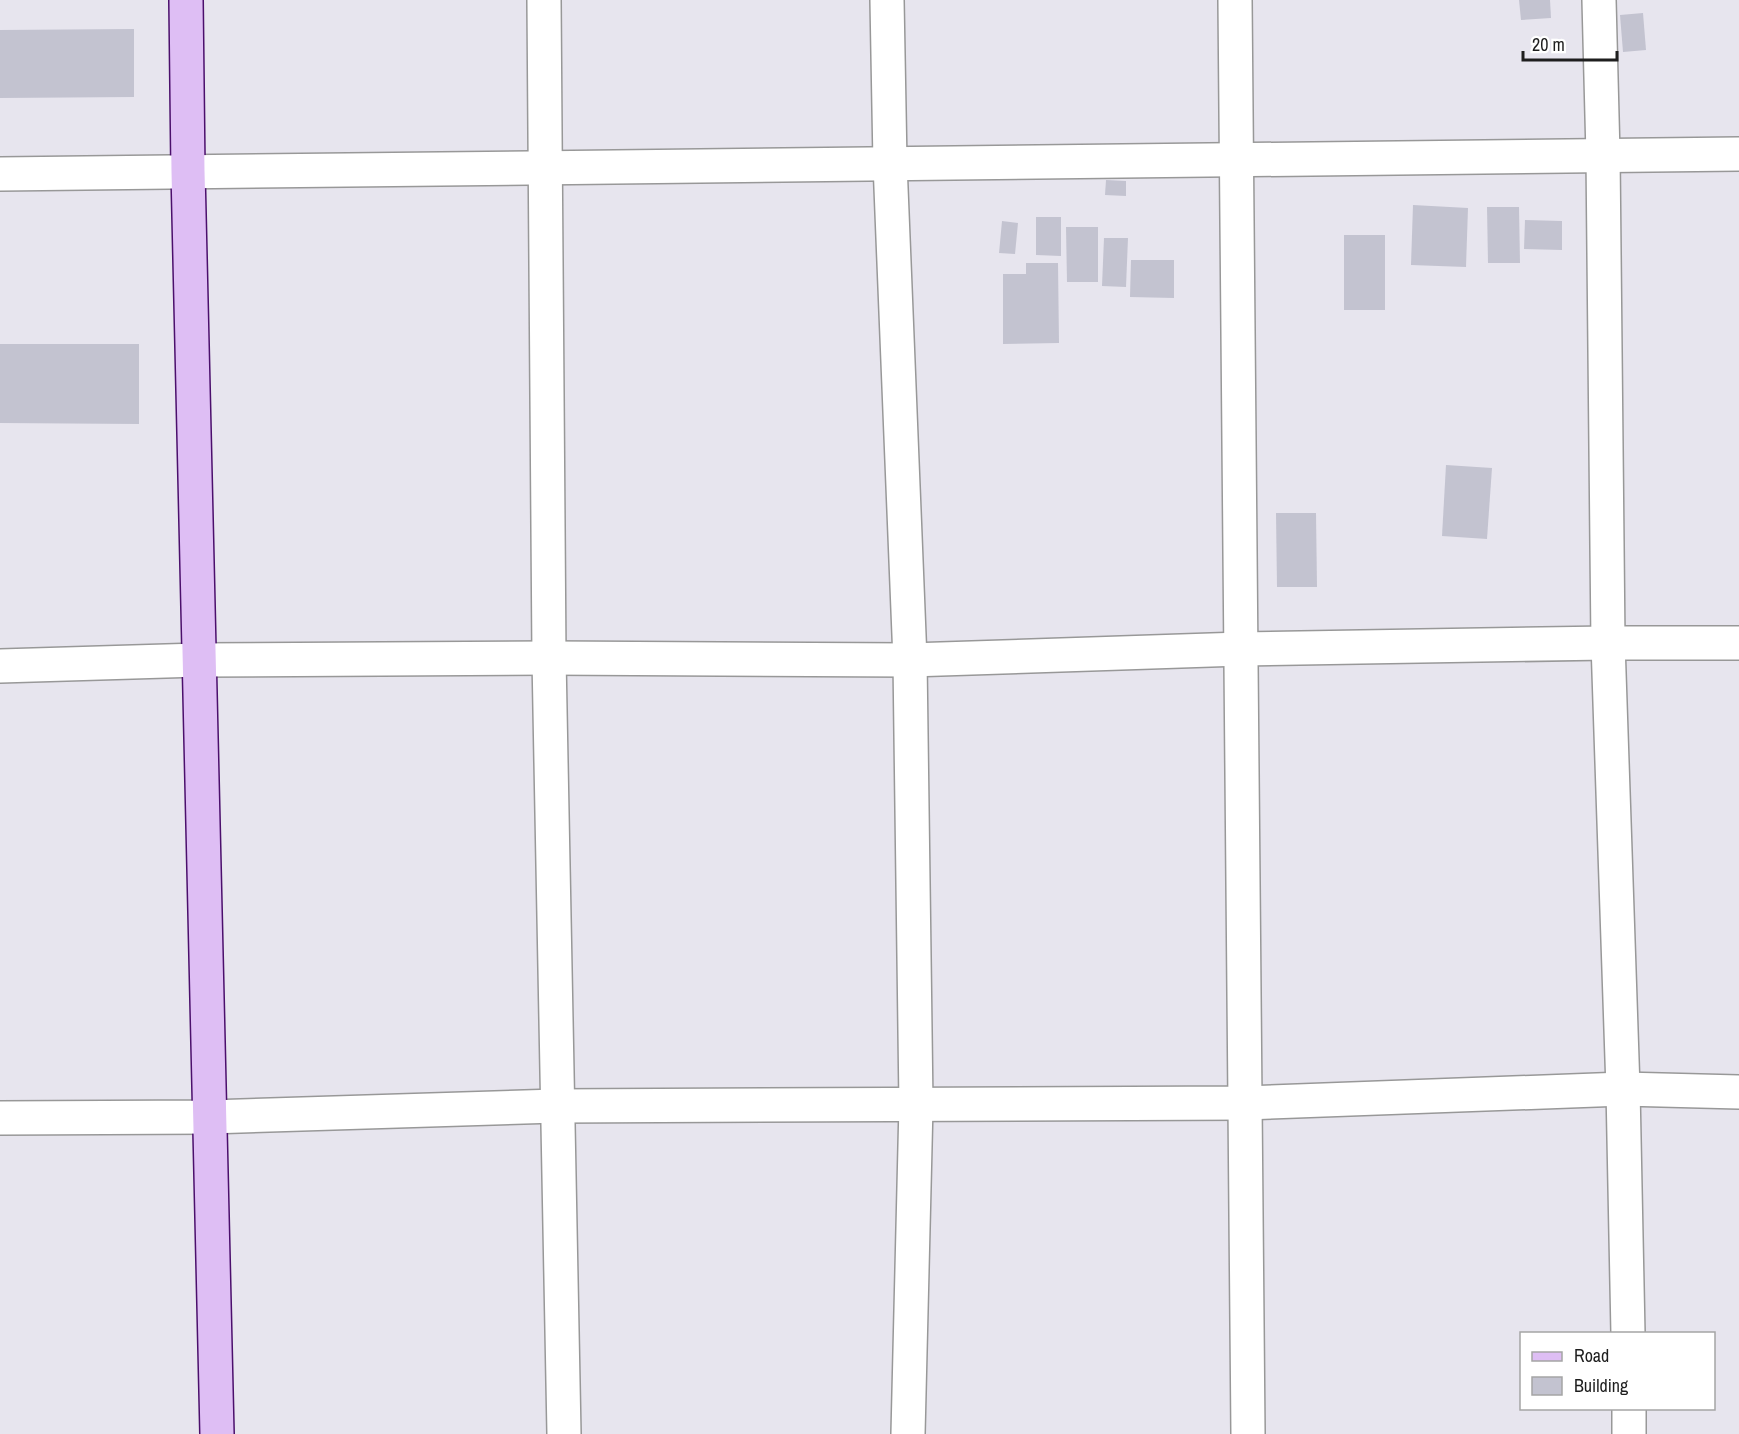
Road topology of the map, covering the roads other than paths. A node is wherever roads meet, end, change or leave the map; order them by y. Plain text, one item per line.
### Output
1 (186, 0) edge
2 (544, 0) edge
3 (887, 0) edge
4 (1235, 0) edge
5 (1599, 0) edge
6 (1739, 154) edge
7 (1603, 155) junction
8 (1236, 159) junction
9 (890, 164) junction
10 (545, 167) junction
11 (188, 171) junction
12 (0, 174) edge
13 (1608, 642) junction
14 (1739, 643) edge
15 (1241, 649) junction
16 (549, 658) junction
17 (200, 660) junction
18 (910, 660) junction
19 (0, 666) edge
20 (1623, 1089) junction
21 (1739, 1092) edge
22 (1245, 1103) junction
23 (916, 1105) junction
24 (556, 1106) junction
25 (210, 1117) junction
26 (0, 1118) edge
27 (1628, 1332) edge
28 (1629, 1410) edge
29 (217, 1434) edge
30 (564, 1434) edge
31 (908, 1434) edge
32 (1248, 1434) edge
33 (1629, 1434) edge

1 - 11 main road
2 - 10 street
3 - 9 street
4 - 8 street
5 - 7 street
6 - 7 street
7 - 8 street
7 - 13 street
8 - 9 street
8 - 15 street
9 - 10 street
9 - 18 street
10 - 11 street
10 - 16 street
11 - 12 street
11 - 17 main road
13 - 14 street
13 - 15 street
13 - 20 street
15 - 18 street
15 - 22 street
16 - 17 street
16 - 18 street
16 - 24 street
17 - 19 street
17 - 25 main road
18 - 23 street
20 - 21 street
20 - 22 street
20 - 27 street
22 - 23 street
22 - 32 street
23 - 24 street
23 - 31 street
24 - 25 street
24 - 30 street
25 - 26 street
25 - 29 main road
28 - 33 street

